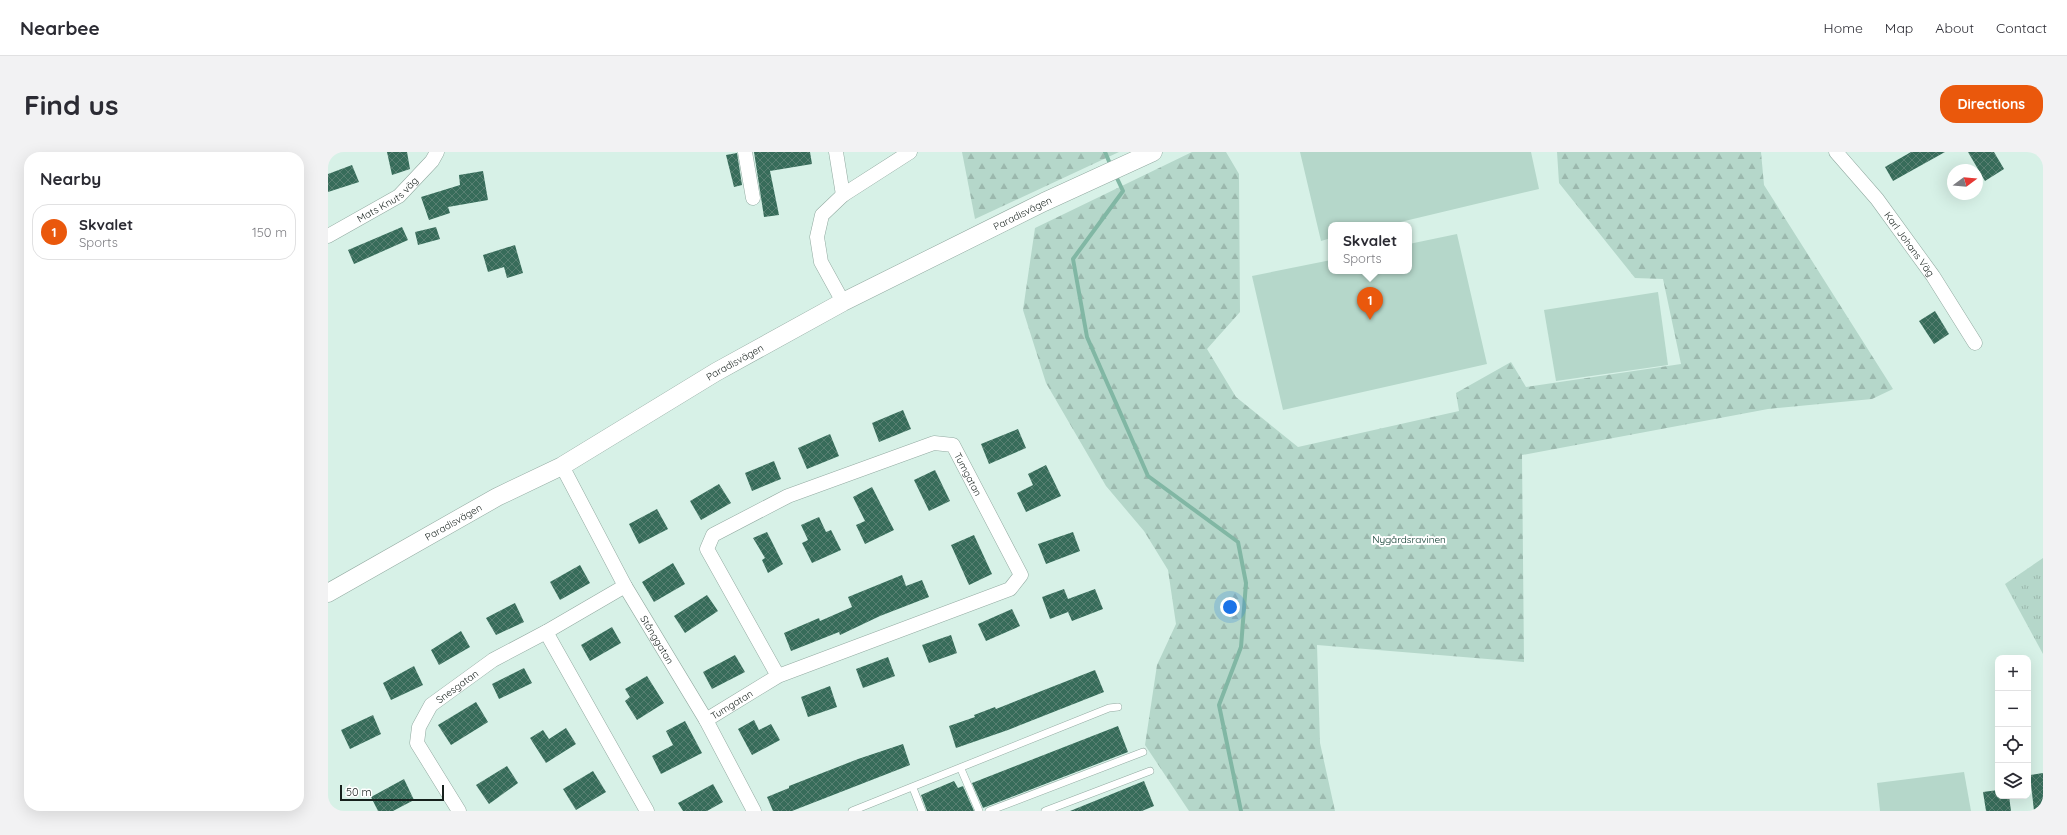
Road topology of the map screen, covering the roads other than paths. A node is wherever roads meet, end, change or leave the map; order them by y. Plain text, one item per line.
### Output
1 (437, 152) edge
2 (745, 152) edge
3 (836, 152) edge
4 (910, 152) edge
5 (1153, 152) edge
6 (1836, 152) edge
7 (843, 195) junction
8 (753, 198) dead end
9 (328, 236) edge
10 (843, 302) junction
11 (1975, 342) dead end
12 (562, 466) junction
13 (625, 586) junction
14 (328, 593) edge
15 (546, 632) junction
16 (778, 676) junction
17 (1118, 707) dead end
18 (706, 720) junction
19 (1143, 752) dead end
20 (961, 769) junction
21 (1150, 771) dead end
22 (913, 788) junction
23 (459, 811) edge
24 (646, 811) edge
25 (754, 811) edge
26 (852, 811) edge
27 (922, 811) edge
28 (979, 811) edge
29 (989, 811) edge
30 (1045, 811) edge

1 - 9 street, Mats Knuts väg
2 - 8 street
3 - 7 street
4 - 7 street
5 - 10 street, Paradisvägen
6 - 11 street, Karl Johans Väg
7 - 10 street
10 - 12 street, Paradisvägen
12 - 13 street, Stånggatan
12 - 14 street, Paradisvägen
13 - 15 street, Snesgatan
13 - 18 street, Stånggatan
15 - 23 street, Snesgatan
15 - 24 street
16 - 16 street, Tumgatan
16 - 18 street, Tumgatan
17 - 20 lane
18 - 25 street, Stånggatan
19 - 29 lane
20 - 22 lane
20 - 28 lane
21 - 30 lane
22 - 26 lane
22 - 27 lane

